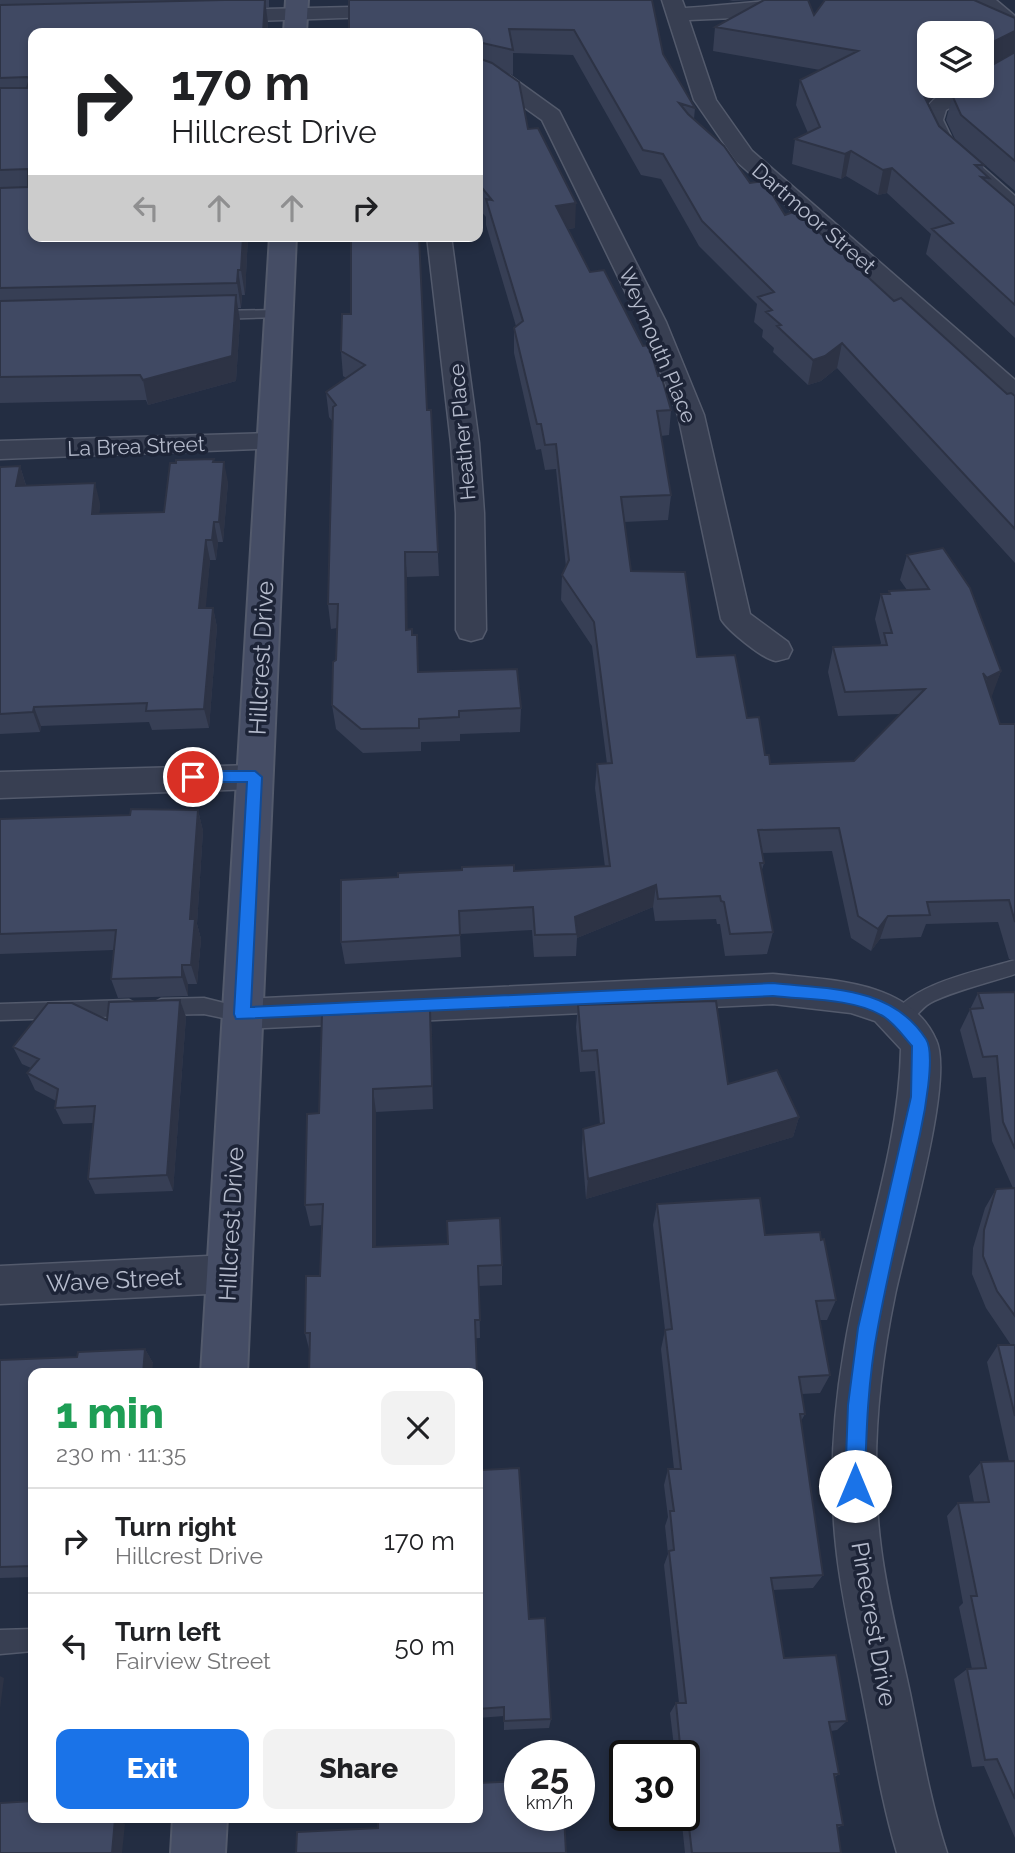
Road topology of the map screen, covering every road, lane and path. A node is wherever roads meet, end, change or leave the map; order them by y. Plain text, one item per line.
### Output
1 (787, 0) edge
2 (984, 0) edge
3 (673, 7) edge
4 (412, 11) edge
5 (296, 15) edge
6 (203, 16) edge
7 (1015, 27) edge
8 (483, 75) edge
9 (952, 98) edge
10 (1015, 208) edge
11 (283, 242) edge
12 (440, 242) edge
13 (279, 314) junction
14 (195, 316) edge
15 (1015, 394) edge
16 (272, 442) junction
17 (0, 450) edge
18 (471, 629) dead end
19 (777, 650) dead end
20 (255, 777) junction
21 (0, 785) edge
22 (1015, 967) edge
23 (0, 1012) edge
24 (242, 1014) junction
25 (899, 1020) junction
26 (229, 1274) junction
27 (0, 1285) edge
28 (224, 1368) edge
29 (28, 1640) edge
30 (0, 1642) edge
31 (200, 1823) edge
32 (198, 1853) edge
33 (922, 1853) edge

1 - 3 street
2 - 7 street
3 - 15 street, Dartmoor Street
4 - 5 street
5 - 6 street
8 - 19 street, Weymouth Place
9 - 10 street
11 - 13 street, Hillcrest Drive
12 - 18 street, Heather Place
13 - 14 lane
13 - 16 street, Hillcrest Drive
16 - 17 street, La Brea Street
16 - 20 street, Hillcrest Drive
20 - 21 street
20 - 24 street, Hillcrest Drive
22 - 25 lane
23 - 24 lane
24 - 25 street, Pinecrest Drive
24 - 26 street, Hillcrest Drive
25 - 33 street, Pinecrest Drive
26 - 27 street, Wave Street
26 - 28 street, Hillcrest Drive
29 - 30 lane
31 - 32 street

